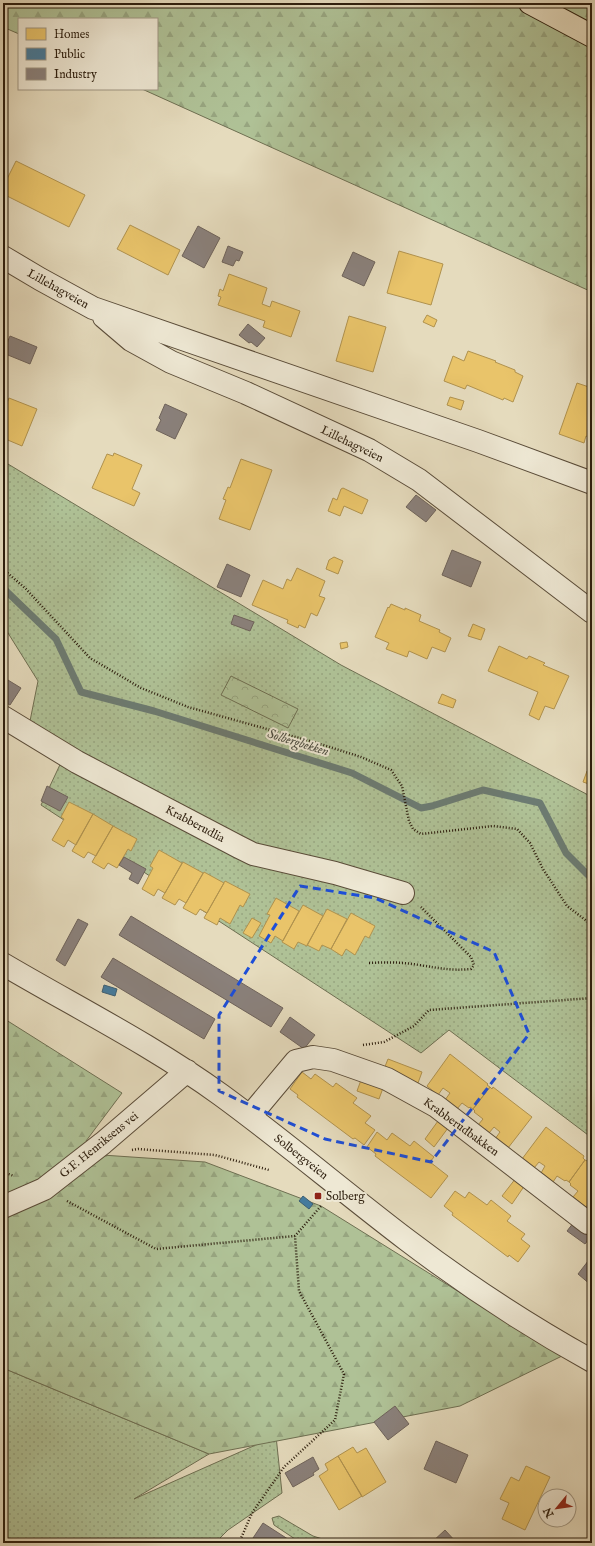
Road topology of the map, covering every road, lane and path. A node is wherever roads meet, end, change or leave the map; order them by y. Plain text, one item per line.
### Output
1 (530, 3) edge
2 (592, 36) edge
3 (3, 256) edge
4 (93, 308) junction
5 (592, 483) edge
6 (3, 569) edge
7 (592, 612) edge
8 (3, 717) edge
9 (404, 893) joint
10 (592, 925) edge
11 (369, 963) dead end
12 (3, 964) edge
13 (592, 998) edge
14 (333, 1060) junction
15 (187, 1071) junction
16 (250, 1116) junction
17 (103, 1143) junction
18 (269, 1170) dead end
19 (3, 1172) edge
20 (44, 1189) junction
21 (3, 1206) edge
22 (321, 1206) dead end
23 (588, 1223) dead end
24 (295, 1236) junction
25 (592, 1361) edge
26 (240, 1543) edge

1 - 2 main road
3 - 4 street, Lillehagveien
4 - 5 street, Lillehagveien
4 - 7 street, Lillehagveien
6 - 10 path
8 - 9 street, Krabberudlia
9 - 11 path
12 - 15 street, Solbergveien
13 - 14 path
14 - 16 street, Krabberudbakken
14 - 23 street, Krabberudbakken
15 - 16 street, Solbergveien
15 - 17 street, G.F. Henriksens vei
16 - 25 street, Solbergveien
17 - 18 path
17 - 20 street, G.F. Henriksens vei
19 - 20 path
20 - 21 street, G.F. Henriksens vei
20 - 24 path
22 - 24 path
24 - 26 path

